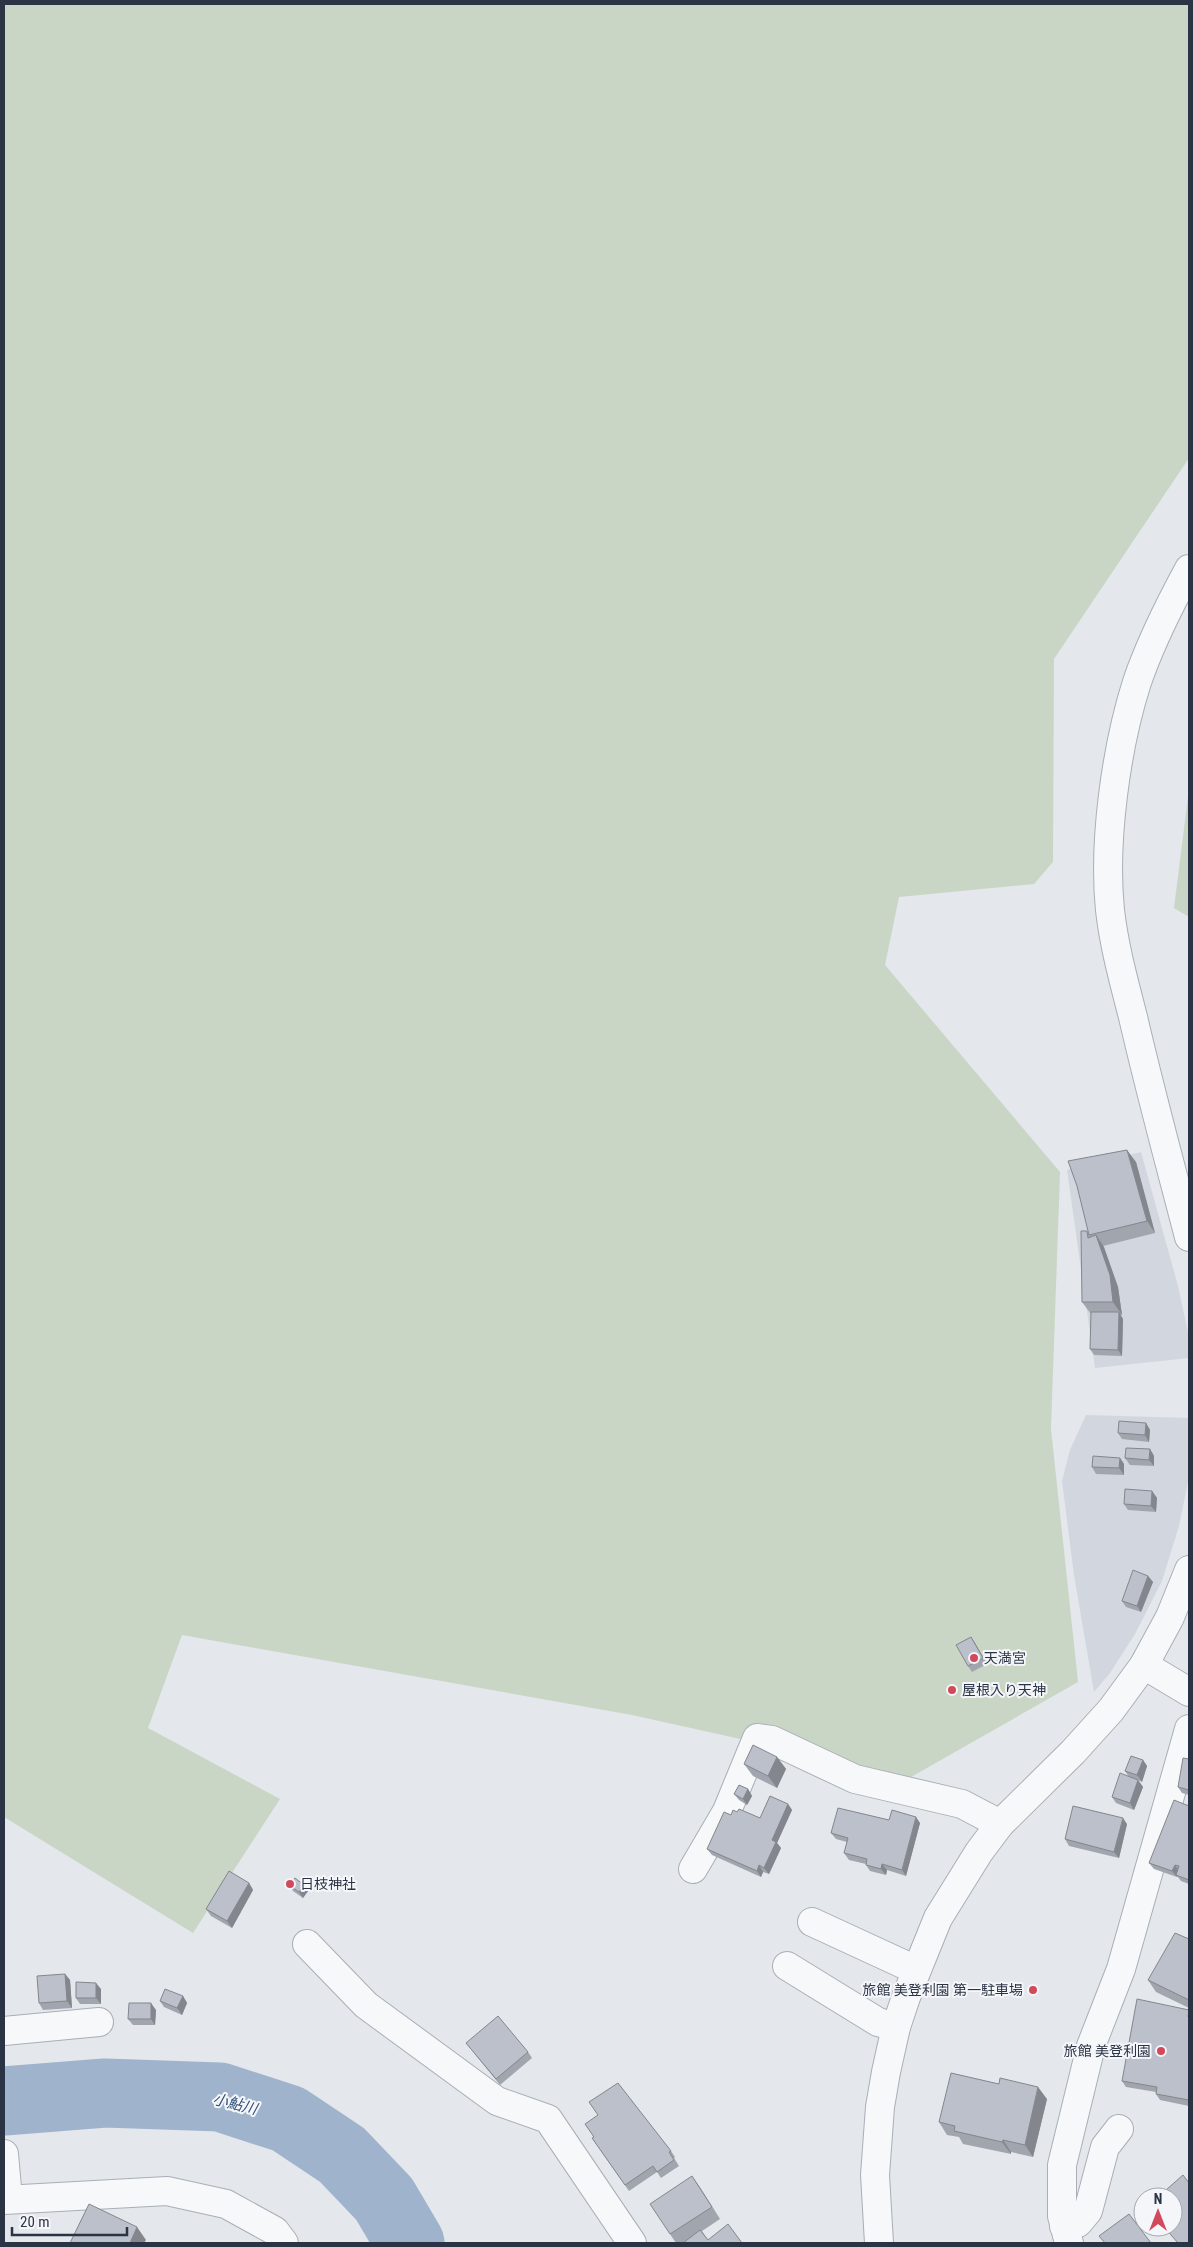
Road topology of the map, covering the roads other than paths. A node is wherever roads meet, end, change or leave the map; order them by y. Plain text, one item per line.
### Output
1 (1189, 569) edge
2 (1189, 1237) edge
3 (1189, 1570) edge
4 (1144, 1665) junction
5 (1189, 1692) edge
6 (1189, 1729) edge
7 (1000, 1824) junction
8 (693, 1869) dead end
9 (812, 1922) dead end
10 (307, 1944) dead end
11 (787, 1966) dead end
12 (916, 1970) junction
13 (99, 2022) dead end
14 (896, 2027) junction
15 (4, 2031) edge
16 (1119, 2129) dead end
17 (4, 2154) edge
18 (6, 2195) edge
19 (1066, 2235) edge
20 (284, 2243) edge
21 (632, 2243) edge
22 (879, 2243) edge

1 - 2 street
3 - 4 street
4 - 5 street
4 - 7 street
6 - 19 street
7 - 8 street
7 - 12 street
9 - 12 street
10 - 21 street
11 - 14 street
12 - 14 street
13 - 15 street
14 - 22 street
16 - 19 street
17 - 18 street
18 - 20 street

